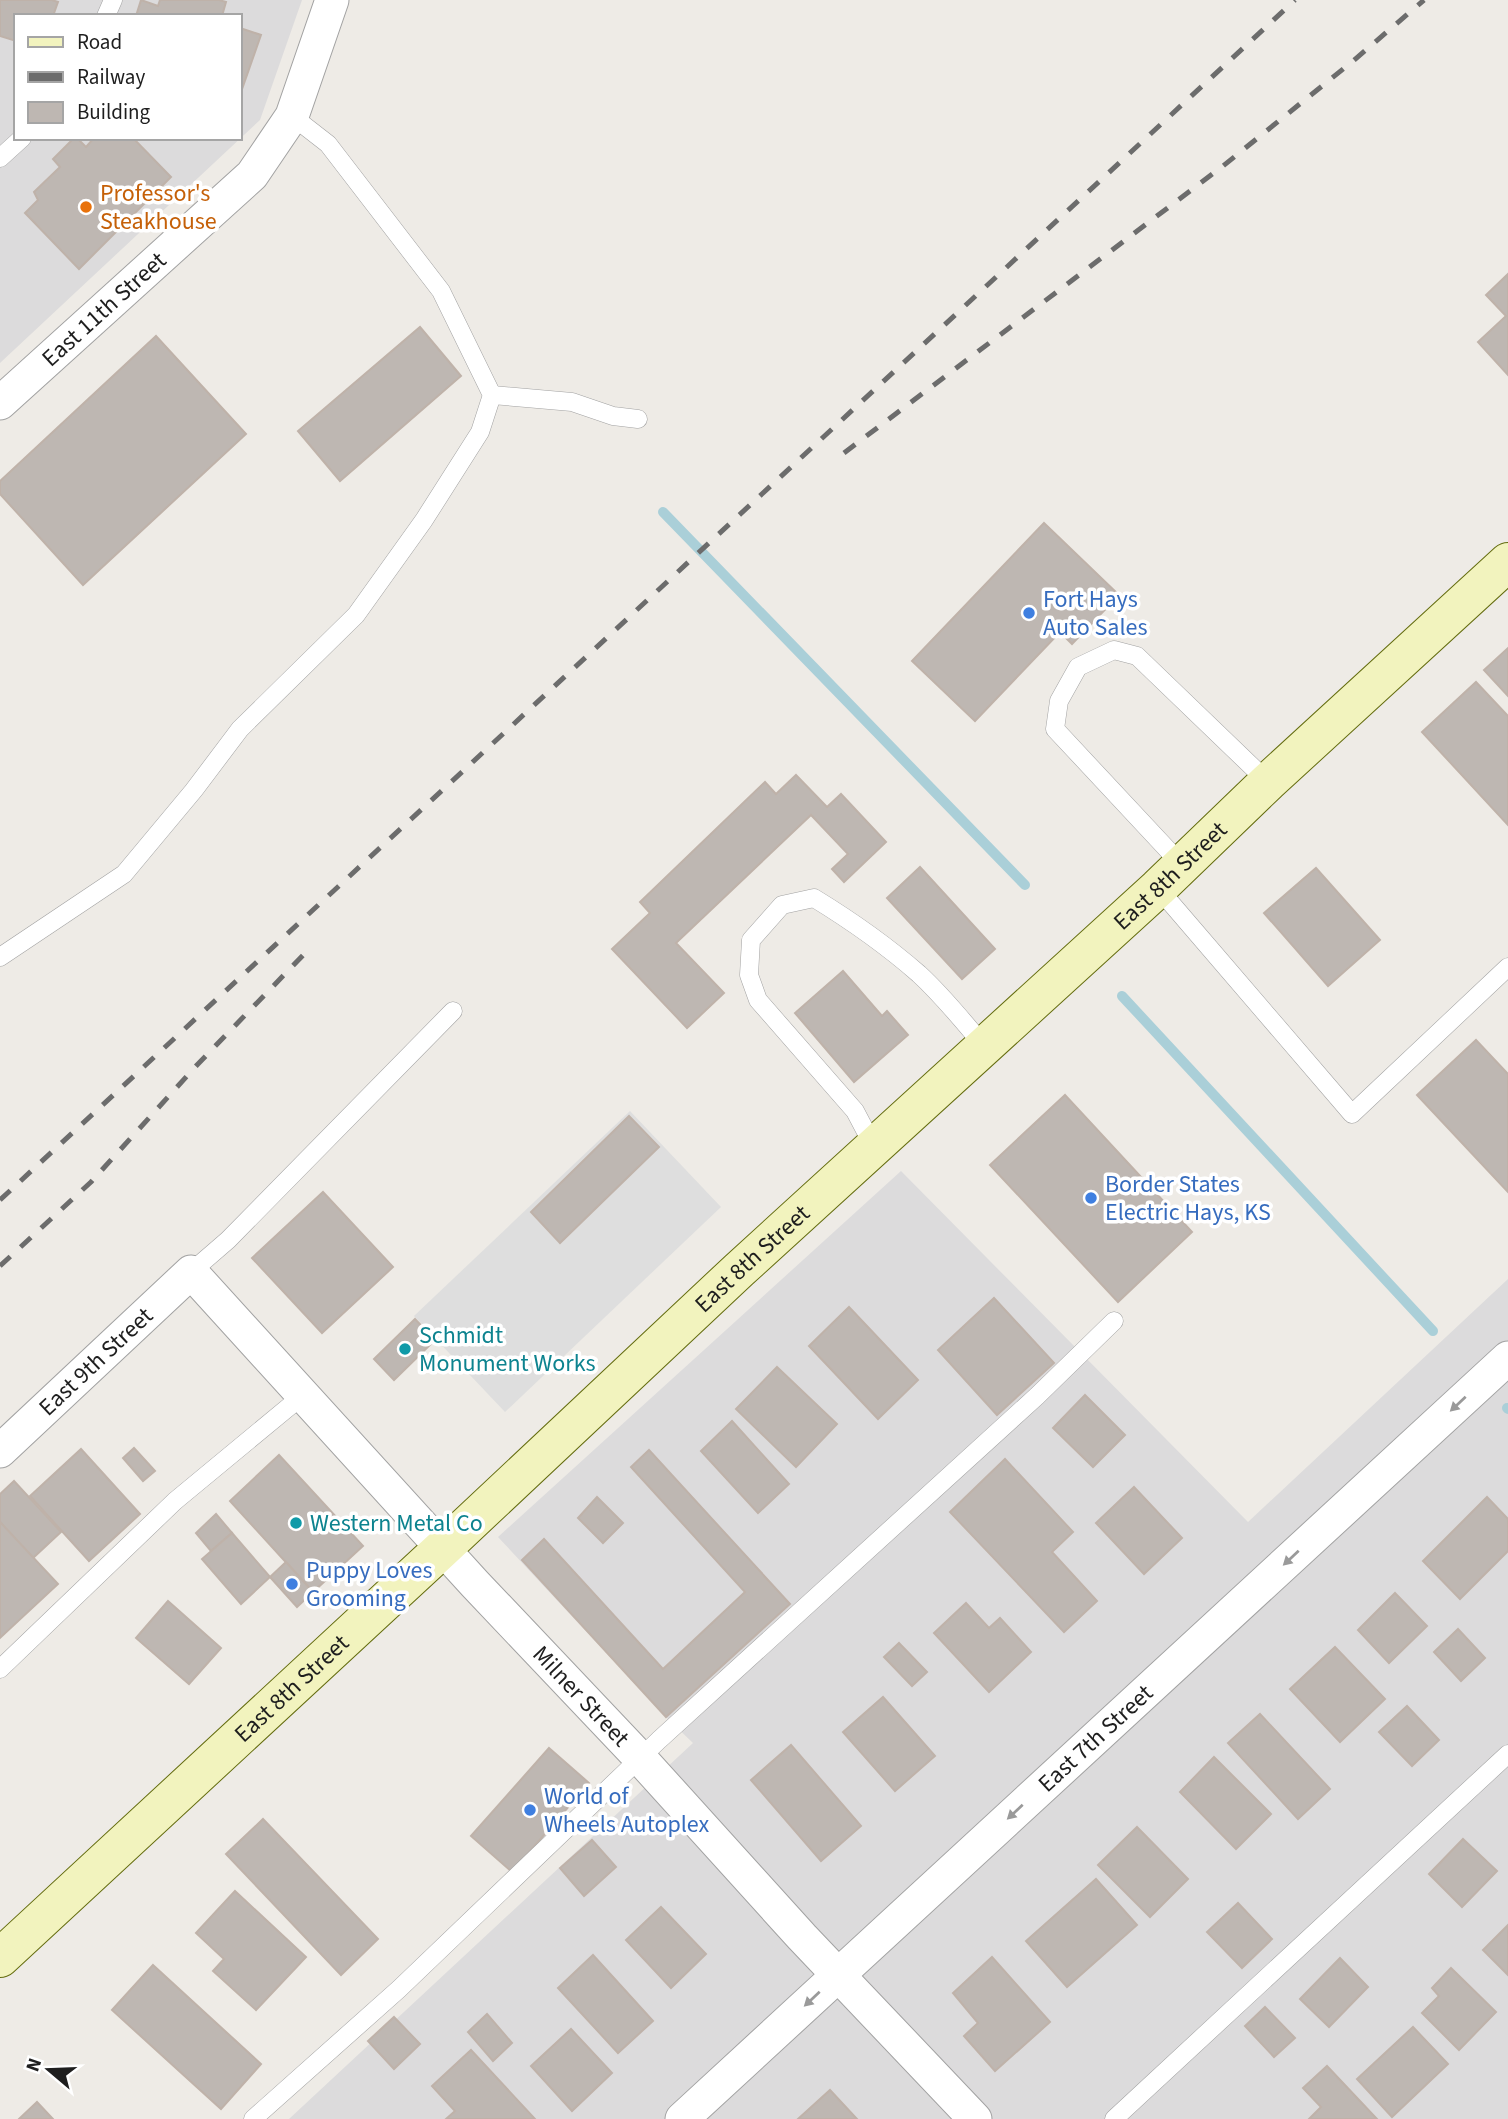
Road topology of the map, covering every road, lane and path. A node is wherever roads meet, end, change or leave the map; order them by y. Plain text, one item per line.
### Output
1 (332, 0) edge
2 (292, 116) junction
3 (20, 140) edge
4 (0, 158) edge
5 (492, 395) junction
6 (0, 403) edge
7 (638, 419) dead end
8 (1508, 562) edge
9 (1268, 782) junction
10 (1169, 876) junction
11 (0, 957) edge
12 (1508, 967) edge
13 (453, 1012) dead end
14 (984, 1046) junction
15 (874, 1147) junction
16 (191, 1272) junction
17 (1114, 1321) dead end
18 (1508, 1357) edge
19 (302, 1396) junction
20 (0, 1451) edge
21 (443, 1548) junction
22 (0, 1669) edge
23 (1508, 1754) edge
24 (640, 1758) junction
25 (0, 1958) edge
26 (839, 1974) junction
27 (253, 2119) edge
28 (682, 2119) edge
29 (975, 2119) edge
30 (1114, 2119) edge

1 - 2 street, East 11th Street
2 - 5 lane
2 - 6 street, East 11th Street
3 - 4 lane
5 - 7 lane
5 - 11 lane
8 - 9 main road, East 8th Street
9 - 10 main road, East 8th Street
9 - 10 lane
10 - 12 lane
10 - 14 main road, East 8th Street
13 - 16 lane
14 - 15 main road, East 8th Street
14 - 15 lane
15 - 21 main road, East 8th Street
16 - 19 street, Milner Street
16 - 20 street, East 9th Street
17 - 24 lane
18 -> 26 street, East 7th Street
19 - 21 street, Milner Street
19 - 22 lane
21 - 24 street, Milner Street
21 - 25 main road, East 8th Street
23 - 30 lane
24 - 26 street, Milner Street
24 - 27 lane
26 -> 28 street, East 7th Street
26 - 29 street, Milner Street

